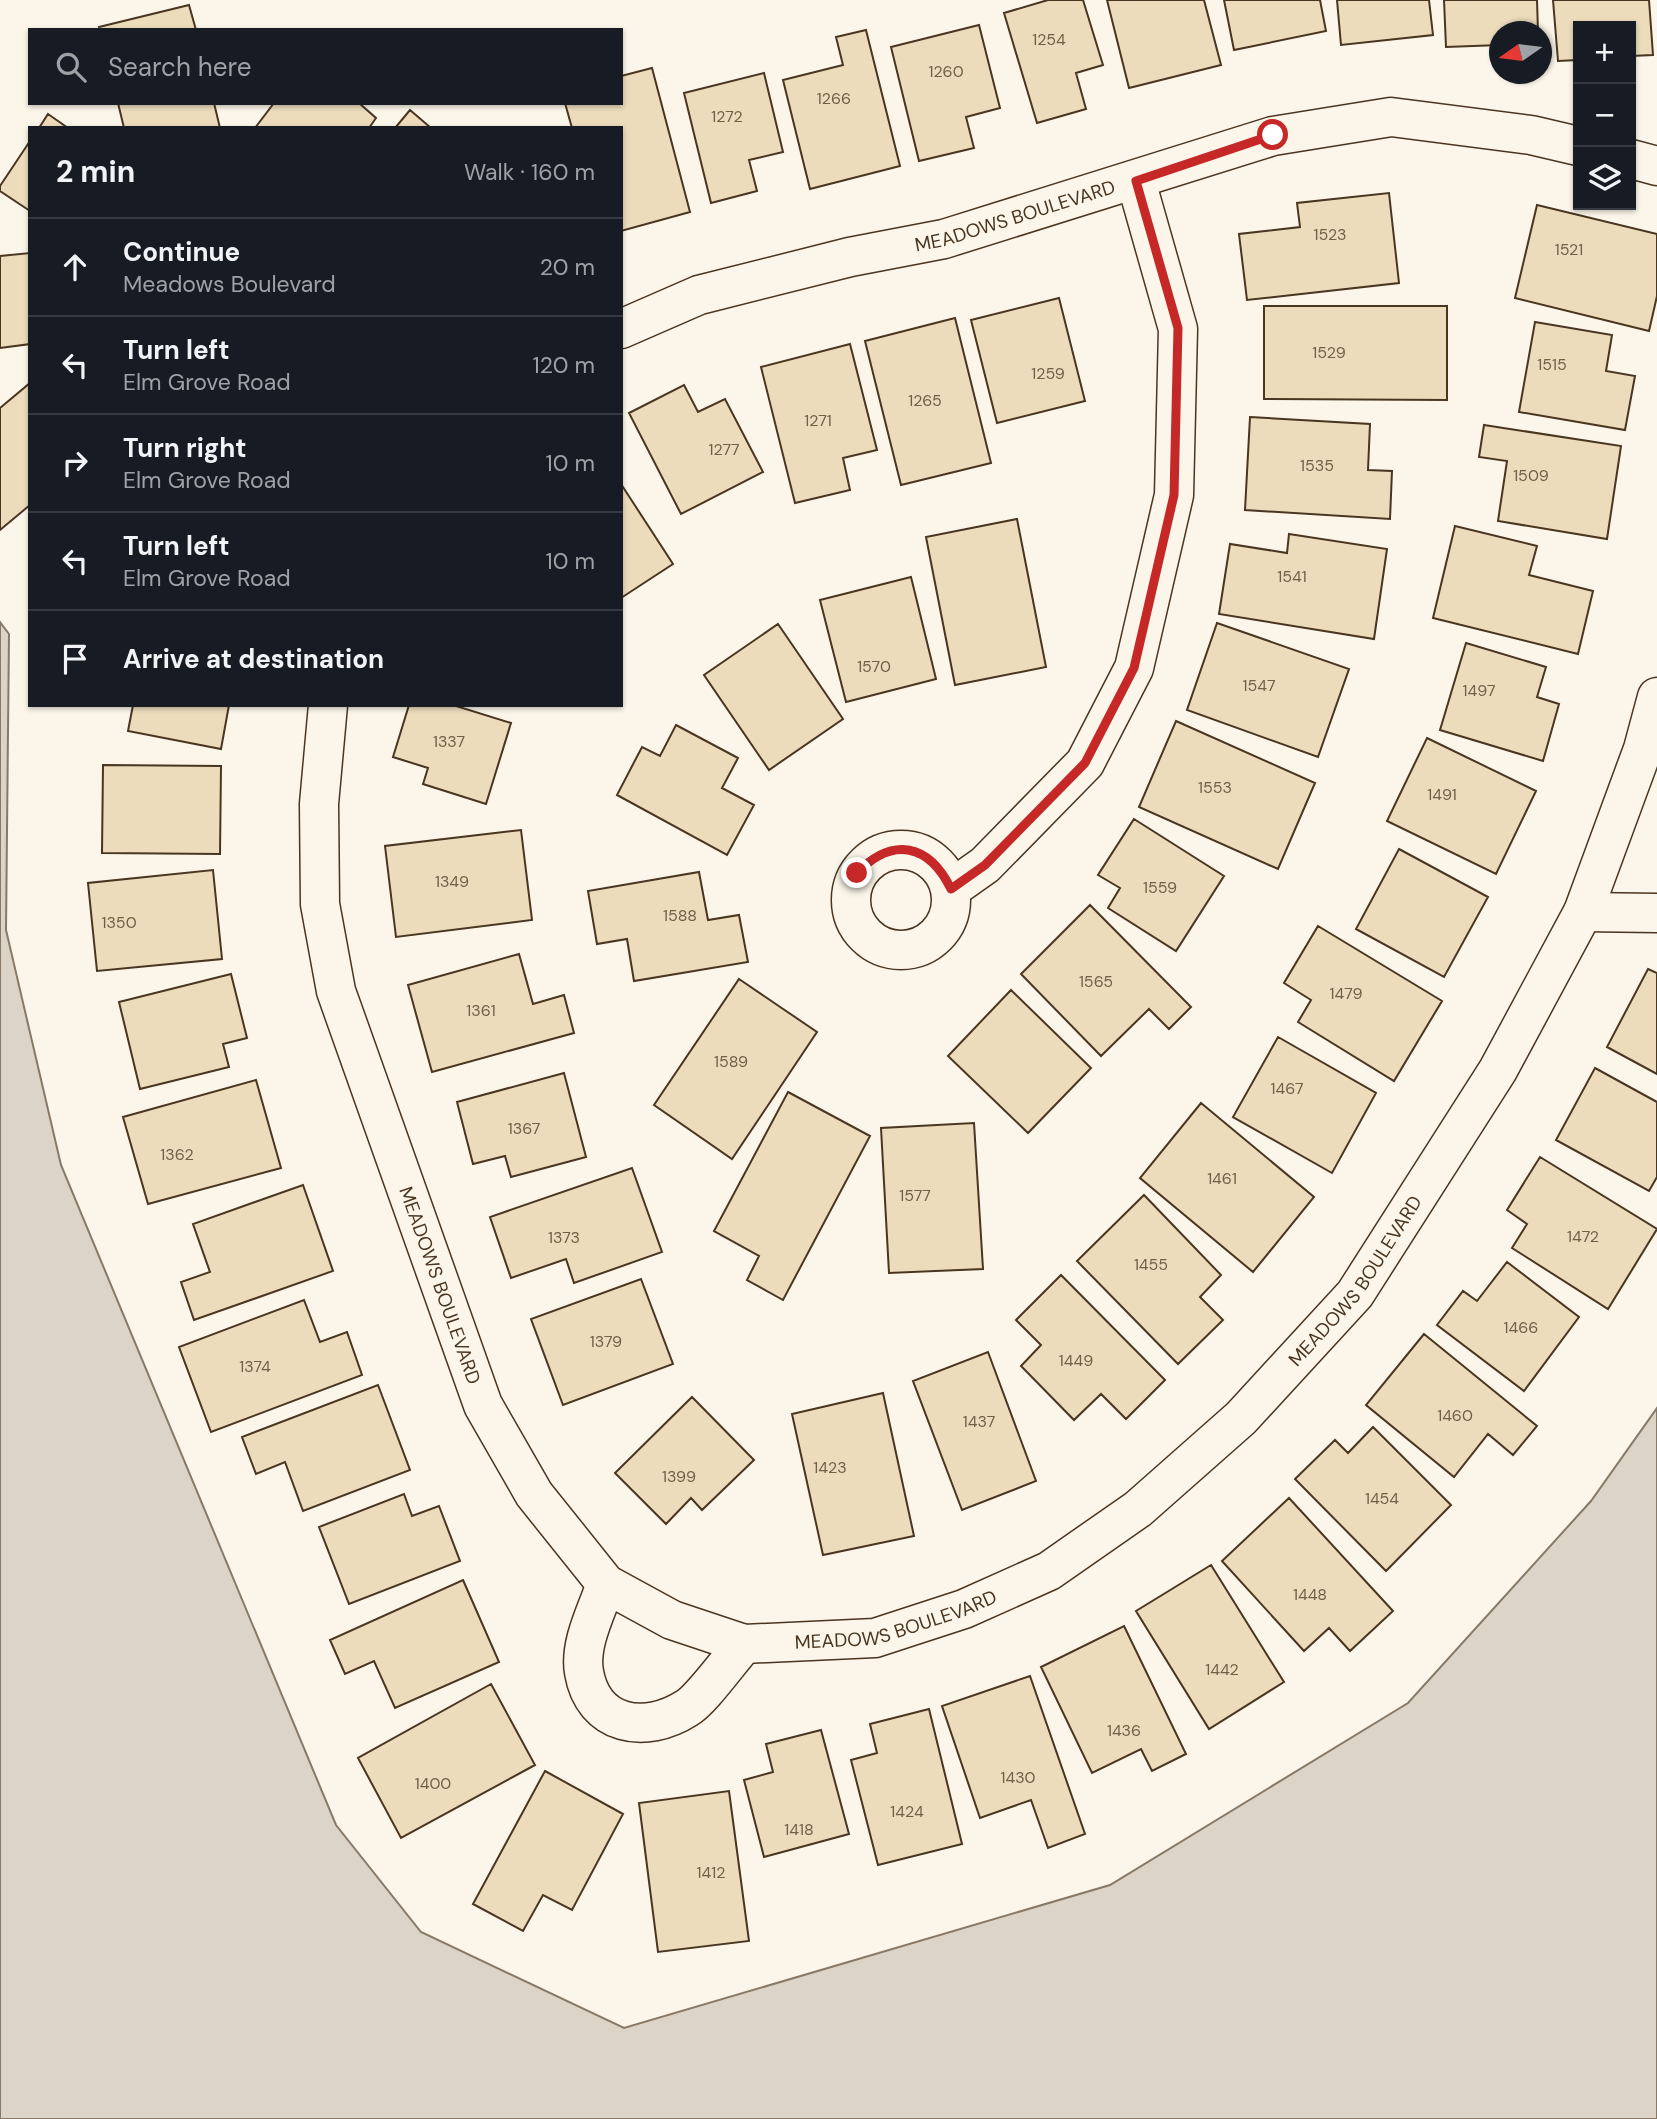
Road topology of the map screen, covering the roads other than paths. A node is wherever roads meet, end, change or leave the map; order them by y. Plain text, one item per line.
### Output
1 (1573, 145) edge
2 (1636, 160) edge
3 (1657, 166) edge
4 (1136, 181) junction
5 (623, 327) edge
6 (1657, 697) edge
7 (328, 707) edge
8 (1644, 784) edge
9 (951, 889) dead end
10 (1583, 912) junction
11 (1657, 913) edge
12 (606, 1584) junction
13 (744, 1643) junction

1 - 4 street, MEADOWS BOULEVARD
2 - 3 street
4 - 5 street, MEADOWS BOULEVARD
4 - 9 street
6 - 8 street, MEADOWS BOULEVARD
7 - 12 street, MEADOWS BOULEVARD
8 - 10 street, MEADOWS BOULEVARD
10 - 11 street
10 - 13 street, MEADOWS BOULEVARD
12 - 13 street, MEADOWS BOULEVARD
12 - 13 street

